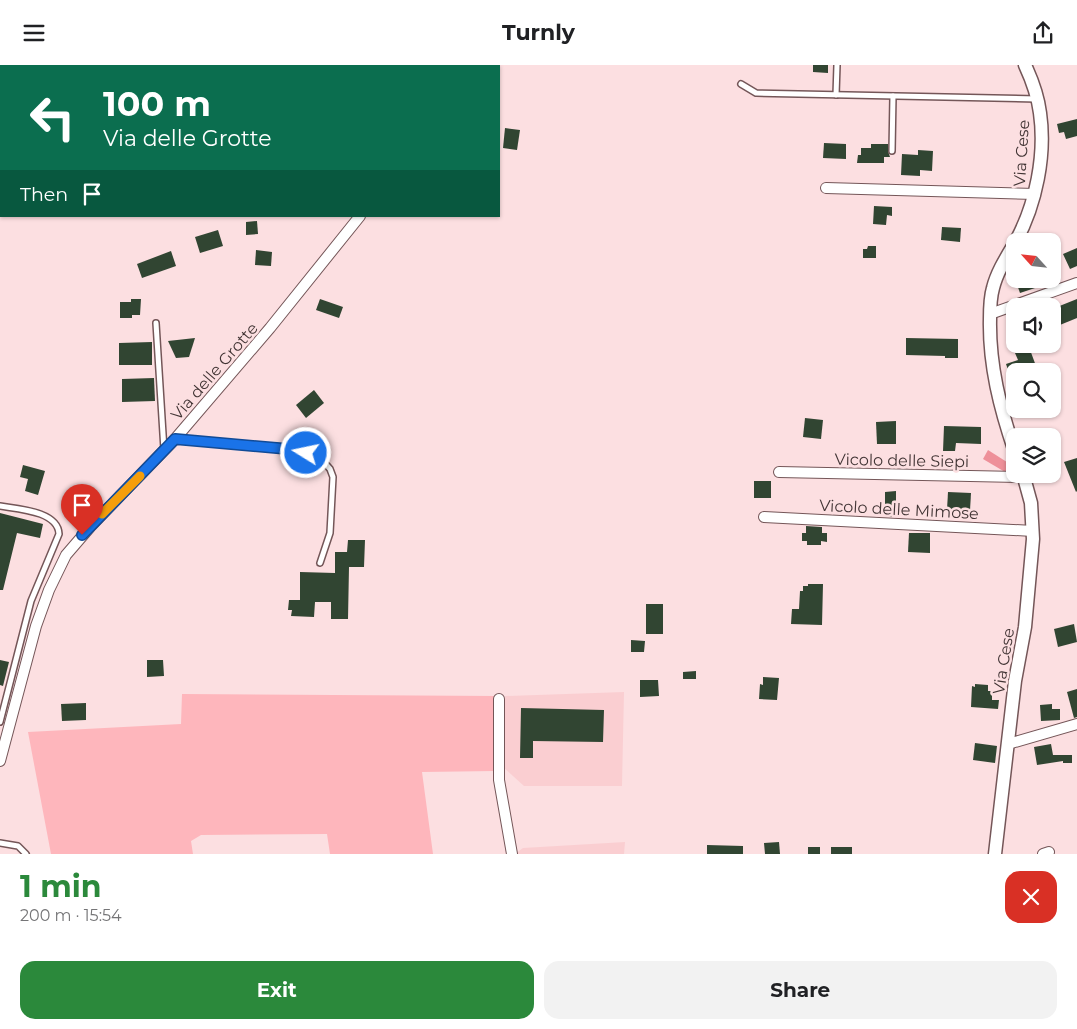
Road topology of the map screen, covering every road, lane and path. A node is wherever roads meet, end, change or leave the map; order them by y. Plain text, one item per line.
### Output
1 (837, 65) edge
2 (1025, 65) edge
3 (742, 84) dead end
4 (836, 95) junction
5 (893, 96) junction
6 (1037, 99) junction
7 (892, 151) dead end
8 (826, 188) dead end
9 (1035, 194) junction
10 (359, 217) edge
11 (1020, 233) edge
12 (1006, 260) edge
13 (1077, 283) edge
14 (990, 314) junction
15 (156, 323) dead end
16 (1007, 428) edge
17 (175, 439) junction
18 (164, 450) junction
19 (779, 472) dead end
20 (1006, 476) edge
21 (1026, 483) edge
22 (0, 506) edge
23 (764, 517) dead end
24 (1033, 531) junction
25 (320, 563) dead end
26 (499, 699) dead end
27 (0, 722) edge
28 (1077, 724) edge
29 (1008, 745) junction
30 (0, 761) edge
31 (0, 843) edge
32 (26, 854) edge
33 (512, 854) edge
34 (995, 854) edge

1 - 4 lane
2 - 6 street, Via Cese
3 - 4 lane
4 - 5 lane
5 - 6 lane
5 - 7 lane
6 - 9 street, Via Cese
8 - 9 street
9 - 11 street, Via Cese
10 - 17 street, Via delle Grotte
12 - 14 street, Via Cese
13 - 14 street
14 - 16 street, Via Cese
15 - 18 lane
17 - 18 street, Via delle Grotte
17 - 25 lane
18 - 30 street, Via delle Grotte
19 - 20 street, Vicolo delle Siepi
21 - 24 street, Via Cese
22 - 27 lane
23 - 24 street, Vicolo delle Mimose
24 - 29 street, Via Cese
26 - 33 street
28 - 29 street
29 - 34 street, Via Cese
31 - 32 lane

